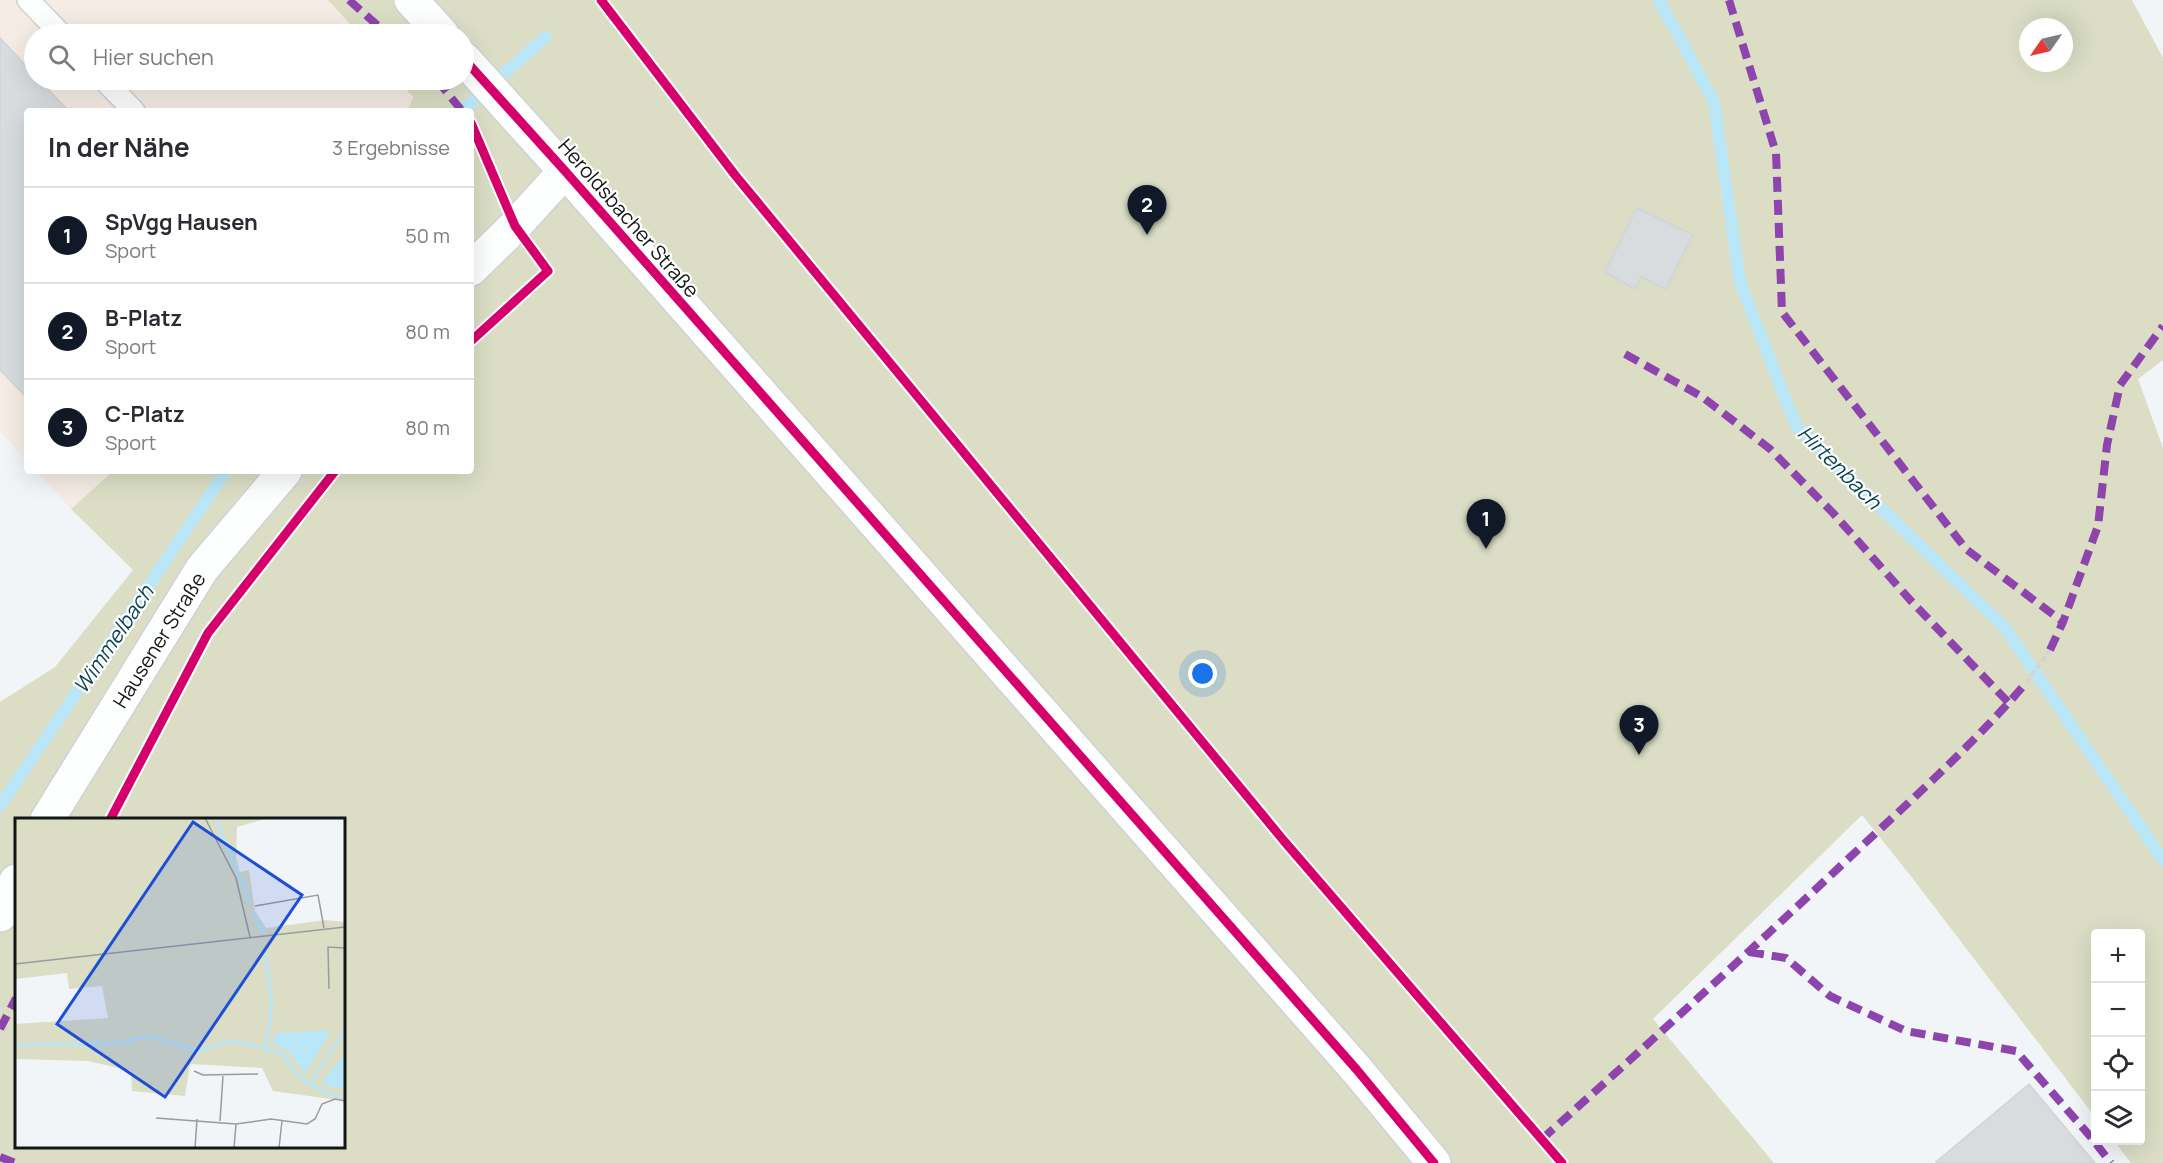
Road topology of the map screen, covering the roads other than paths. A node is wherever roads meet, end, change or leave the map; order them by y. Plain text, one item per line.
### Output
1 (28, 0) edge
2 (411, 0) edge
3 (51, 24) edge
4 (433, 24) edge
5 (474, 71) edge
6 (114, 90) edge
7 (131, 108) edge
8 (565, 171) junction
9 (474, 266) edge
10 (282, 474) edge
11 (48, 818) edge
12 (15, 884) edge
13 (0, 915) edge
14 (1434, 1163) edge

1 - 3 lane
2 - 4 street
5 - 8 street, Heroldsbacher Straße
6 - 7 lane
8 - 9 street
8 - 14 street, Heroldsbacher Straße
10 - 11 street, Hausener Straße
12 - 13 street

